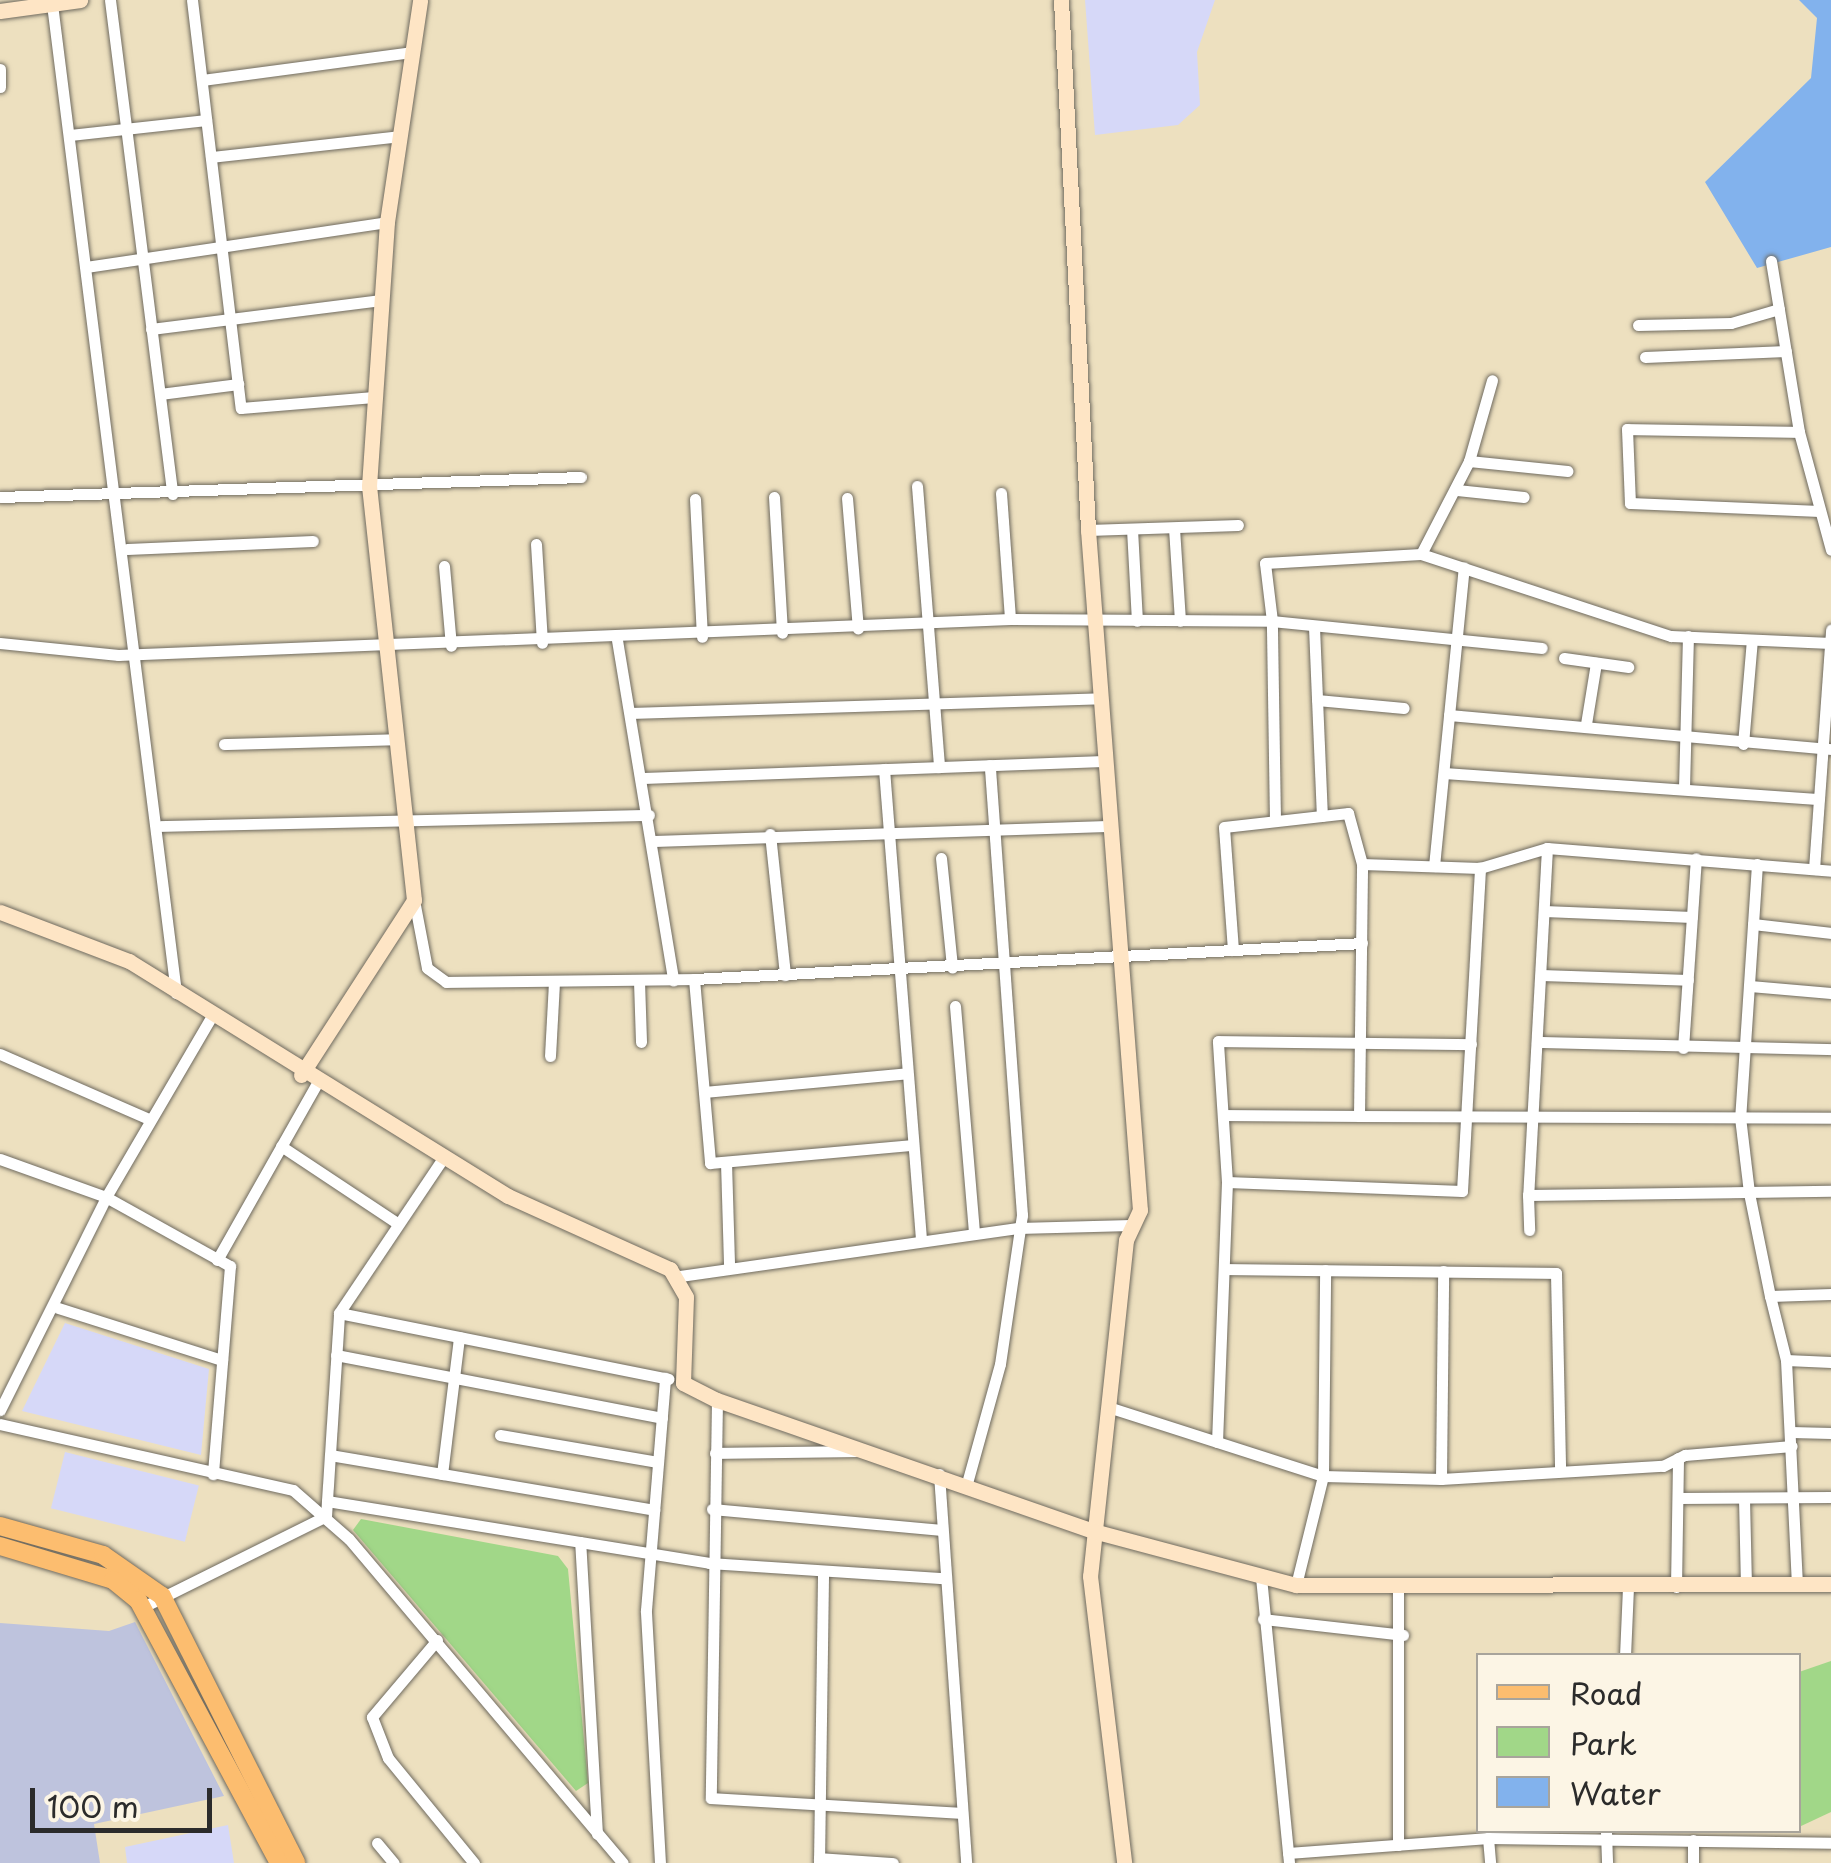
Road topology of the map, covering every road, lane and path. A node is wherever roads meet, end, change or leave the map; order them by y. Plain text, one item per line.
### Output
1 (80, 0) edge
2 (110, 0) edge
3 (192, 0) edge
4 (420, 0) edge
5 (1061, 0) edge
6 (52, 4) junction
7 (0, 11) edge
8 (412, 52) junction
9 (0, 69) edge
10 (202, 80) junction
11 (0, 87) edge
12 (206, 120) junction
13 (126, 130) junction
14 (70, 135) junction
15 (400, 136) junction
16 (211, 156) junction
17 (387, 222) junction
18 (222, 248) junction
19 (143, 261) junction
20 (1772, 261) dead end
21 (86, 267) junction
22 (380, 300) junction
23 (1779, 309) junction
24 (231, 319) junction
25 (1638, 325) dead end
26 (152, 329) junction
27 (1786, 351) junction
28 (1645, 356) dead end
29 (1492, 380) dead end
30 (238, 384) junction
31 (160, 394) junction
32 (374, 397) junction
33 (1799, 432) junction
34 (1470, 462) junction
35 (1567, 471) dead end
36 (581, 477) dead end
37 (369, 486) junction
38 (917, 486) dead end
39 (1457, 490) junction
40 (1002, 493) dead end
41 (172, 494) junction
42 (118, 497) junction
43 (774, 497) dead end
44 (1524, 497) dead end
45 (0, 498) edge
46 (847, 498) dead end
47 (695, 500) dead end
48 (1820, 511) junction
49 (1238, 525) dead end
50 (1132, 528) junction
51 (1174, 528) junction
52 (1088, 530) junction
53 (313, 541) dead end
54 (536, 544) dead end
55 (126, 549) junction
56 (1831, 550) edge
57 (1421, 554) junction
58 (444, 566) dead end
59 (1464, 568) junction
60 (1010, 619) junction
61 (1098, 621) junction
62 (1137, 621) junction
63 (1180, 621) junction
64 (1272, 621) junction
65 (930, 624) junction
66 (1314, 627) junction
67 (858, 629) junction
68 (1831, 630) edge
69 (782, 633) junction
70 (1688, 636) junction
71 (702, 638) junction
72 (616, 640) junction
73 (1752, 640) junction
74 (1456, 642) junction
75 (542, 643) junction
76 (1830, 643) edge
77 (0, 644) edge
78 (451, 646) junction
79 (388, 648) junction
80 (1542, 648) dead end
81 (139, 654) junction
82 (1564, 658) dead end
83 (1596, 662) junction
84 (1628, 667) dead end
85 (1102, 698) junction
86 (1317, 700) junction
87 (936, 702) junction
88 (1404, 708) dead end
89 (630, 713) junction
90 (1450, 715) junction
91 (1586, 724) junction
92 (1684, 738) junction
93 (398, 739) junction
94 (224, 744) dead end
95 (1743, 744) junction
96 (1824, 748) edge
97 (1105, 760) junction
98 (990, 765) junction
99 (938, 767) junction
100 (884, 769) junction
101 (1444, 772) junction
102 (642, 778) junction
103 (1684, 788) junction
104 (1816, 799) junction
105 (648, 815) junction
106 (1322, 816) junction
107 (1276, 821) junction
108 (406, 822) junction
109 (161, 826) junction
110 (1109, 826) junction
111 (996, 827) junction
112 (888, 828) junction
113 (770, 834) junction
114 (652, 841) junction
115 (1547, 848) junction
116 (941, 858) dead end
117 (1696, 858) junction
118 (1362, 864) junction
119 (1757, 864) junction
120 (1434, 866) junction
121 (1480, 868) junction
122 (1814, 869) junction
123 (1831, 871) edge
124 (414, 900) junction
125 (1544, 911) junction
126 (0, 912) edge
127 (1692, 916) junction
128 (1754, 924) junction
129 (1831, 933) edge
130 (1362, 944) junction
131 (1233, 950) junction
132 (1116, 956) junction
133 (1010, 963) junction
134 (952, 967) junction
135 (899, 970) junction
136 (1540, 974) junction
137 (785, 975) junction
138 (694, 979) junction
139 (673, 980) junction
140 (1688, 980) junction
141 (639, 981) junction
142 (554, 982) junction
143 (1750, 986) junction
144 (176, 993) junction
145 (1831, 993) edge
146 (956, 1006) dead end
147 (211, 1017) junction
148 (641, 1042) dead end
149 (1537, 1042) junction
150 (1360, 1043) junction
151 (1471, 1044) junction
152 (1683, 1048) junction
153 (1831, 1049) edge
154 (1745, 1051) junction
155 (0, 1054) edge
156 (550, 1056) dead end
157 (908, 1073) junction
158 (309, 1080) junction
159 (704, 1092) junction
160 (1223, 1115) junction
161 (1359, 1116) junction
162 (1466, 1117) junction
163 (1740, 1117) junction
164 (1533, 1118) junction
165 (1831, 1118) edge
166 (148, 1119) junction
167 (913, 1145) junction
168 (281, 1146) junction
169 (444, 1158) junction
170 (0, 1159) edge
171 (726, 1162) junction
172 (1227, 1182) junction
173 (1831, 1191) edge
174 (1749, 1193) junction
175 (1528, 1195) junction
176 (106, 1196) junction
177 (397, 1223) junction
178 (1132, 1225) junction
179 (1018, 1228) junction
180 (1529, 1230) dead end
181 (974, 1234) junction
182 (920, 1240) junction
183 (217, 1260) junction
184 (729, 1265) junction
185 (1226, 1269) junction
186 (1325, 1270) junction
187 (1443, 1271) junction
188 (680, 1276) junction
189 (1831, 1294) edge
190 (1770, 1296) junction
191 (58, 1308) junction
192 (339, 1313) junction
193 (459, 1337) junction
194 (336, 1355) junction
195 (222, 1360) junction
196 (1786, 1360) junction
197 (1831, 1362) edge
198 (451, 1378) junction
199 (665, 1378) junction
200 (683, 1383) junction
201 (718, 1400) junction
202 (1108, 1408) junction
203 (0, 1410) edge
204 (662, 1418) junction
205 (0, 1424) edge
206 (1791, 1432) junction
207 (1831, 1433) edge
208 (500, 1434) dead end
209 (1217, 1442) junction
210 (1792, 1446) junction
211 (864, 1450) junction
212 (715, 1453) junction
213 (330, 1454) junction
214 (1678, 1458) junction
215 (658, 1462) junction
216 (1560, 1469) junction
217 (213, 1474) junction
218 (442, 1474) junction
219 (939, 1474) junction
220 (1323, 1476) junction
221 (1441, 1479) junction
222 (967, 1483) junction
223 (1795, 1497) junction
224 (1678, 1498) junction
225 (1744, 1498) junction
226 (1831, 1498) edge
227 (327, 1501) junction
228 (712, 1509) junction
229 (654, 1510) junction
230 (326, 1516) junction
231 (0, 1526) edge
232 (942, 1530) junction
233 (1093, 1532) junction
234 (580, 1542) junction
235 (0, 1546) edge
236 (652, 1554) junction
237 (710, 1564) junction
238 (823, 1571) junction
239 (1260, 1577) junction
240 (944, 1578) junction
241 (1797, 1584) junction
242 (1831, 1584) edge
243 (1296, 1585) junction
244 (1746, 1585) junction
245 (1398, 1586) junction
246 (1676, 1586) junction
247 (1628, 1588) junction
248 (162, 1596) junction
249 (144, 1607) junction
250 (1263, 1619) junction
251 (1402, 1635) junction
252 (436, 1640) junction
253 (1624, 1653) edge
254 (820, 1806) junction
255 (962, 1813) junction
256 (1606, 1833) edge
257 (598, 1834) junction
258 (1488, 1838) junction
259 (1693, 1840) junction
260 (376, 1842) dead end
261 (1831, 1843) edge
262 (1398, 1845) junction
263 (1288, 1858) edge
264 (819, 1860) edge
265 (279, 1863) edge
266 (296, 1863) edge
267 (394, 1863) edge
268 (474, 1863) edge
269 (623, 1863) edge
270 (660, 1863) edge
271 (894, 1863) edge
272 (966, 1863) edge
273 (1124, 1863) edge
274 (1490, 1863) edge
275 (1607, 1863) edge
276 (1693, 1863) edge

1 - 6 street
2 - 13 street
3 - 10 street
4 - 8 street
5 - 52 street
6 - 7 street
6 - 14 street
8 - 10 street
8 - 15 street
9 - 11 street
10 - 12 street
12 - 13 street
12 - 16 street
13 - 14 street
13 - 19 street
14 - 21 street
15 - 16 street
15 - 17 street
16 - 18 street
17 - 18 street
17 - 22 street
18 - 19 street
18 - 24 street
19 - 21 street
19 - 26 street
20 - 23 street
21 - 42 street
22 - 24 street
22 - 32 street
23 - 25 street
23 - 27 street
24 - 26 street
24 - 30 street
26 - 31 street
27 - 28 street
27 - 33 street
29 - 34 street
30 - 31 street
30 - 32 street
31 - 41 street
32 - 37 street
33 - 48 street
33 - 48 street
34 - 35 street
34 - 39 street
36 - 37 street
37 - 41 street
37 - 79 street
38 - 65 street
39 - 44 street
39 - 57 street
40 - 60 street
41 - 42 street
42 - 45 street
42 - 55 street
43 - 69 street
46 - 67 street
47 - 71 street
48 - 56 street
49 - 51 street
50 - 51 street
50 - 52 street
50 - 62 street
51 - 63 street
52 - 61 street
53 - 55 street
54 - 75 street
55 - 81 street
57 - 59 street
57 - 64 street
58 - 78 street
59 - 70 street
59 - 74 street
60 - 61 street
60 - 65 street
61 - 62 street
61 - 85 street
62 - 63 street
63 - 64 street
64 - 66 street
64 - 107 street
65 - 67 street
65 - 87 street
66 - 74 street
66 - 86 street
67 - 69 street
68 - 76 street
69 - 71 street
70 - 73 street
70 - 92 street
71 - 72 street
72 - 75 street
72 - 89 street
73 - 76 street
73 - 95 street
74 - 80 street
74 - 90 street
75 - 78 street
76 - 96 street
77 - 81 street
78 - 79 street
79 - 81 street
79 - 93 street
81 - 109 street
82 - 83 street
83 - 84 street
83 - 91 street
85 - 87 street
85 - 97 street
86 - 88 street
86 - 106 street
87 - 89 street
87 - 99 street
89 - 102 street
90 - 91 street
90 - 101 street
91 - 92 street
92 - 95 street
92 - 103 street
93 - 94 street
93 - 108 street
95 - 96 street
96 - 104 street
97 - 98 street
97 - 110 street
98 - 99 street
98 - 111 street
99 - 100 street
100 - 102 street
100 - 112 street
101 - 103 street
101 - 120 street
102 - 105 street
103 - 104 street
104 - 122 street
105 - 108 street
105 - 114 street
106 - 107 street
106 - 118 street
107 - 131 street
108 - 109 street
108 - 124 street
109 - 144 street
110 - 111 street
110 - 132 street
111 - 112 street
111 - 133 street
112 - 113 street
112 - 135 street
113 - 114 street
113 - 137 street
114 - 139 street
115 - 117 street
115 - 121 street
115 - 125 street
116 - 134 street
117 - 119 street
117 - 127 street
118 - 120 street
118 - 130 street
119 - 122 street
119 - 128 street
120 - 121 street
121 - 151 street
122 - 123 street
124 - 142 street
124 - 158 street
125 - 127 street
125 - 136 street
126 - 144 street
127 - 140 street
128 - 129 street
128 - 143 street
130 - 131 street
130 - 150 street
131 - 132 street
132 - 133 street
132 - 178 street
133 - 134 street
133 - 179 street
134 - 135 street
135 - 137 street
135 - 157 street
136 - 140 street
136 - 149 street
137 - 138 street
138 - 139 street
138 - 159 street
139 - 141 street
140 - 152 street
141 - 142 street
141 - 148 street
142 - 156 street
143 - 145 street
143 - 154 street
144 - 147 street
146 - 181 street
147 - 158 street
147 - 166 street
149 - 152 street
149 - 164 street
150 - 151 street
150 - 160 street
150 - 161 street
151 - 162 street
152 - 154 street
153 - 154 street
154 - 163 street
155 - 166 street
157 - 159 street
157 - 167 street
158 - 168 street
158 - 169 street
159 - 171 street
160 - 161 street
160 - 172 street
161 - 162 street
162 - 164 street
162 - 172 street
163 - 164 street
163 - 165 street
163 - 174 street
164 - 175 street
166 - 176 street
167 - 171 street
167 - 182 street
168 - 177 street
168 - 183 street
169 - 177 street
169 - 188 street
170 - 176 street
171 - 184 street
172 - 185 street
173 - 174 street
174 - 175 street
174 - 190 street
175 - 180 street
176 - 183 street
176 - 191 street
177 - 192 street
178 - 179 street
178 - 202 street
179 - 181 street
179 - 222 street
181 - 182 street
182 - 184 street
183 - 195 street
184 - 188 street
185 - 186 street
185 - 209 street
186 - 187 street
186 - 220 street
187 - 216 street
187 - 221 street
188 - 200 street
189 - 190 street
190 - 196 street
191 - 195 street
191 - 203 street
192 - 193 street
192 - 194 street
193 - 198 street
193 - 199 street
194 - 198 street
194 - 213 street
195 - 217 street
196 - 197 street
196 - 206 street
198 - 204 street
198 - 218 street
199 - 200 street
199 - 204 street
200 - 201 street
201 - 211 street
201 - 212 street
202 - 209 street
202 - 233 street
204 - 215 street
205 - 217 street
206 - 207 street
206 - 210 street
208 - 215 street
209 - 220 street
210 - 214 street
210 - 223 street
211 - 212 street
211 - 219 street
212 - 228 street
213 - 218 street
213 - 227 street
214 - 216 street
214 - 224 street
215 - 229 street
216 - 221 street
217 - 230 street
218 - 229 street
219 - 222 street
219 - 232 street
220 - 221 street
220 - 243 street
222 - 233 street
223 - 225 street
223 - 226 street
223 - 241 street
224 - 225 street
224 - 246 street
225 - 244 street
227 - 230 street
227 - 234 street
228 - 232 street
228 - 237 street
229 - 236 street
230 - 248 street
230 - 252 street
231 - 248 main road
232 - 240 street
233 - 239 street
233 - 273 street
234 - 236 street
234 - 257 street
235 - 249 main road
236 - 237 street
236 - 270 street
237 - 238 street
237 - 254 street
238 - 240 street
238 - 254 street
239 - 243 street
239 - 250 street
240 - 255 street
241 - 242 street
241 - 244 street
243 - 245 street
244 - 246 street
245 - 247 street
245 - 251 street
246 - 247 street
247 - 253 street
248 - 249 street
248 - 266 main road
249 - 265 main road
250 - 251 street
250 - 263 street
251 - 262 street
252 - 257 street
252 - 268 street
254 - 255 street
254 - 264 street
255 - 272 street
256 - 258 street
256 - 259 street
256 - 275 street
257 - 269 street
258 - 262 street
258 - 274 street
259 - 261 street
259 - 276 street
260 - 267 street
262 - 263 street
264 - 271 street

